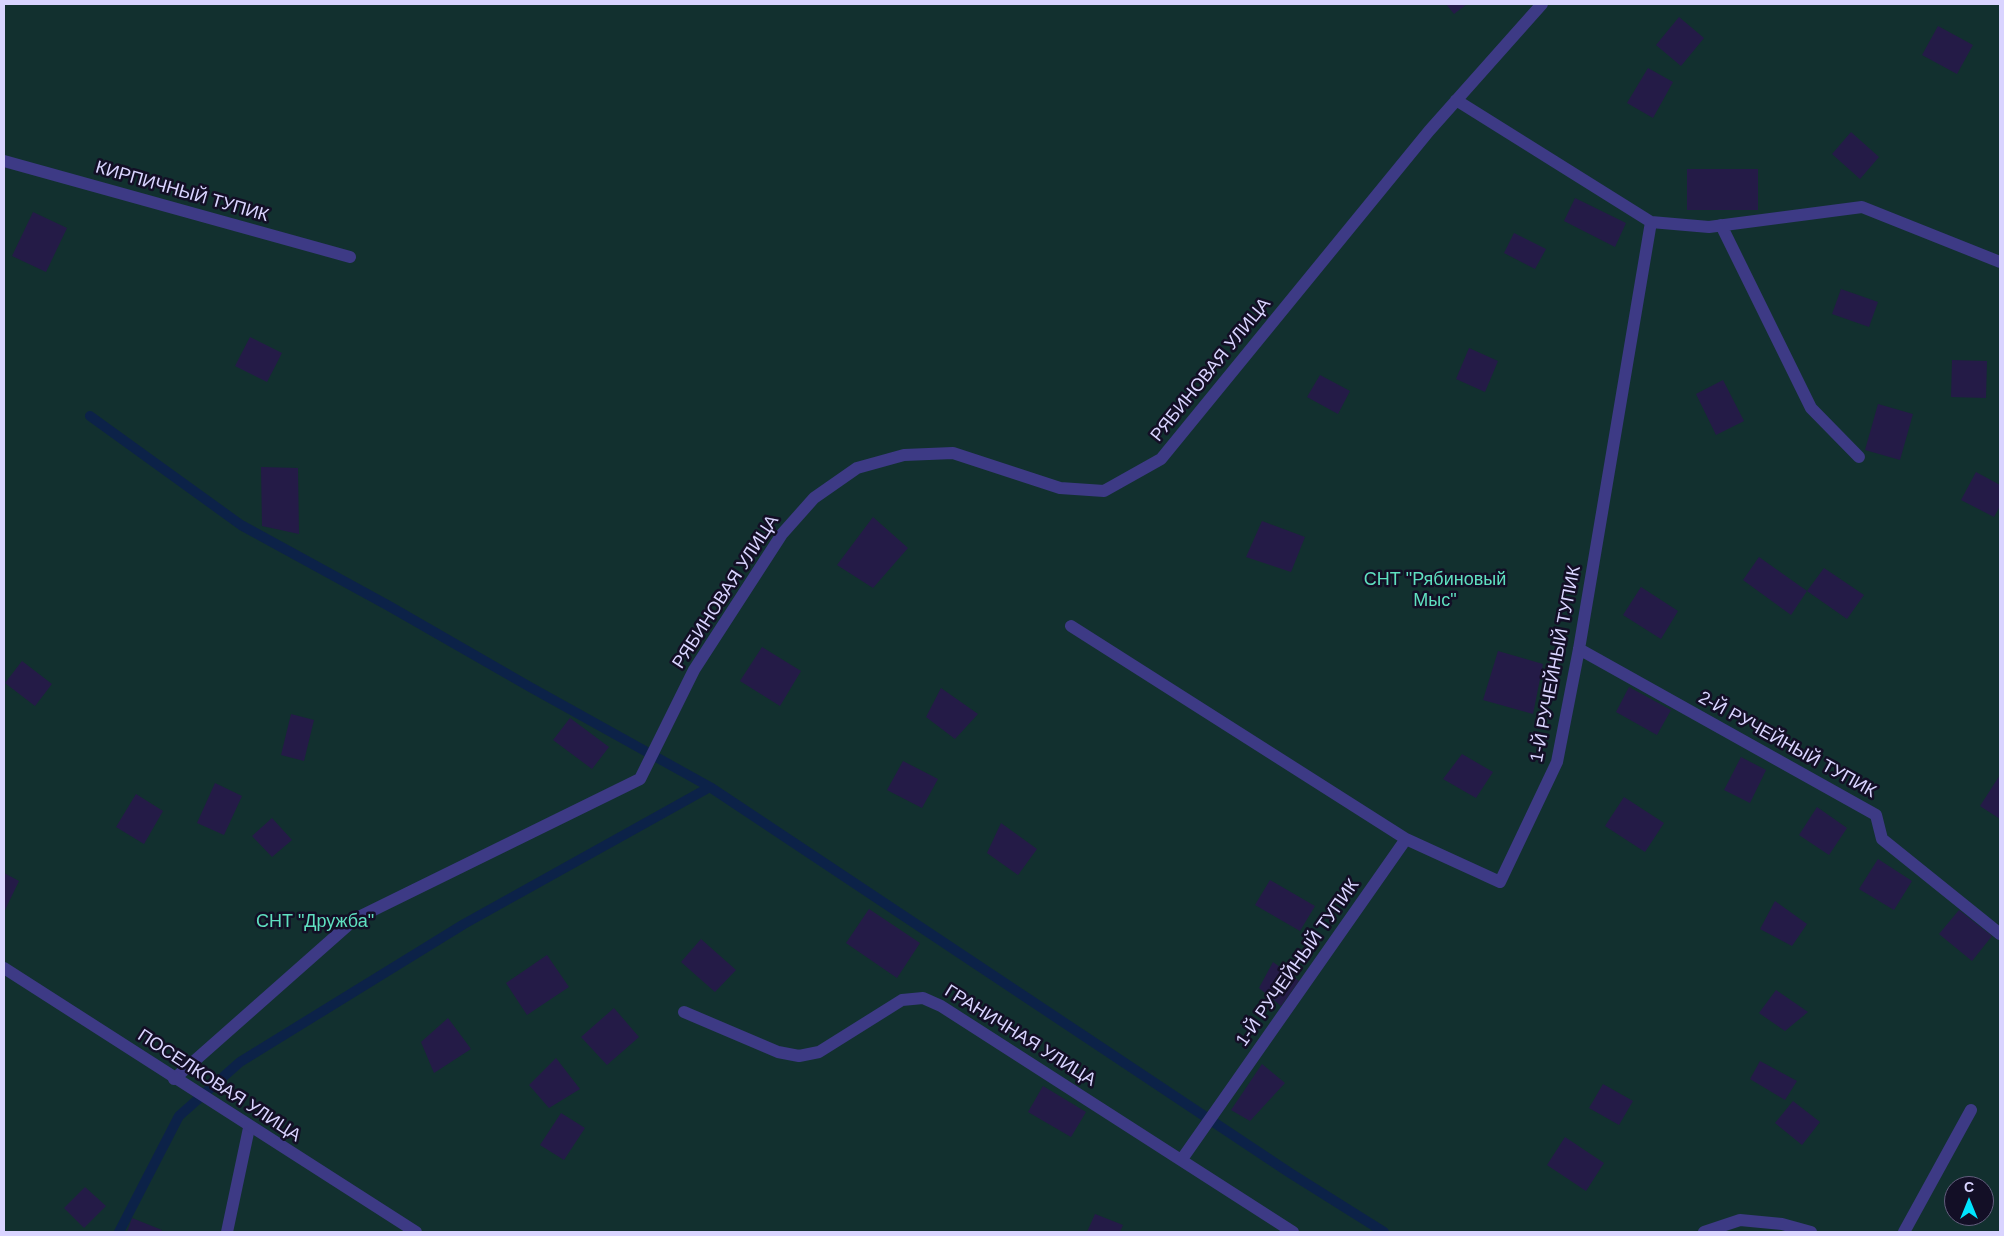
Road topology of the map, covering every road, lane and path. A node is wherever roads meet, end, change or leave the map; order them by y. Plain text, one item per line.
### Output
1 (1542, 4) edge
2 (1456, 100) junction
3 (4, 161) edge
4 (1651, 222) junction
5 (1721, 226) junction
6 (350, 257) dead end
7 (2000, 262) edge
8 (1859, 457) dead end
9 (1071, 626) dead end
10 (1579, 650) junction
11 (1406, 839) junction
12 (2000, 934) edge
13 (5, 973) edge
14 (684, 1012) dead end
15 (174, 1078) junction
16 (1971, 1110) dead end
17 (249, 1128) junction
18 (1182, 1160) junction
19 (227, 1232) edge
20 (416, 1232) edge
21 (1293, 1232) edge
22 (1704, 1232) edge
23 (1811, 1232) edge
24 (1904, 1232) edge

1 - 2 street, РЯБИНОВАЯ УЛИЦА
2 - 4 street
2 - 15 street, РЯБИНОВАЯ УЛИЦА
3 - 6 street, КИРПИЧНЫЙ ТУПИК
4 - 5 street
4 - 10 street, 1-Й РУЧЕЙНЫЙ ТУПИК
5 - 7 street
5 - 8 street
9 - 11 street
10 - 11 street, 1-Й РУЧЕЙНЫЙ ТУПИК
10 - 12 street, 2-Й РУЧЕЙНЫЙ ТУПИК
11 - 18 street, 1-Й РУЧЕЙНЫЙ ТУПИК
13 - 15 street, ПОСЕЛКОВАЯ УЛИЦА
14 - 18 street, ГРАНИЧНАЯ УЛИЦА
15 - 17 street, ПОСЕЛКОВАЯ УЛИЦА
16 - 24 street
17 - 19 street
17 - 20 street, ПОСЕЛКОВАЯ УЛИЦА
18 - 21 street, ГРАНИЧНАЯ УЛИЦА
22 - 23 street

